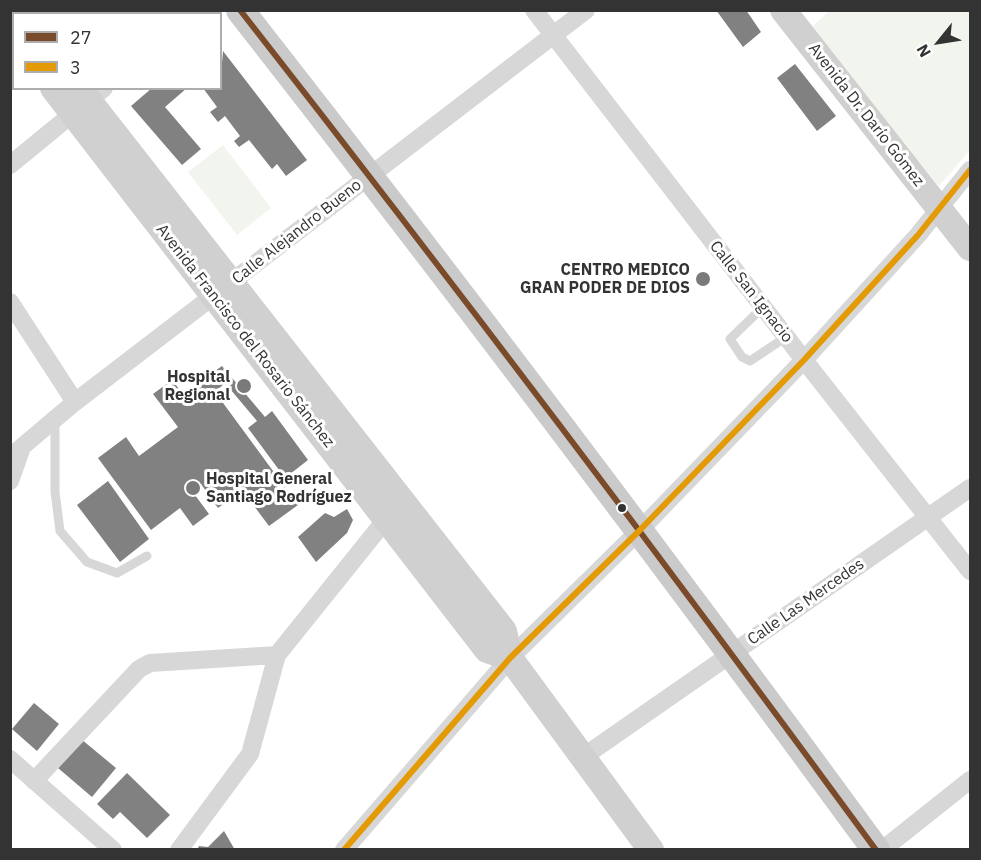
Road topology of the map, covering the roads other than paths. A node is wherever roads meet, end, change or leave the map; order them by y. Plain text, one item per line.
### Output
1 (240, 10) edge
2 (534, 10) edge
3 (586, 10) edge
4 (794, 15) edge
5 (554, 36) junction
6 (58, 90) edge
7 (86, 99) edge
8 (10, 165) edge
9 (970, 170) edge
10 (370, 176) junction
11 (939, 207) junction
12 (970, 249) edge
13 (222, 290) junction
14 (10, 302) edge
15 (763, 307) junction
16 (786, 338) junction
17 (804, 360) junction
18 (75, 402) junction
19 (55, 418) junction
20 (16, 453) edge
21 (10, 481) edge
22 (970, 488) edge
23 (930, 516) junction
24 (387, 518) junction
25 (639, 531) junction
26 (147, 556) dead end
27 (970, 570) edge
28 (732, 654) junction
29 (277, 655) junction
30 (510, 658) junction
31 (583, 757) junction
32 (10, 759) edge
33 (970, 780) edge
34 (34, 781) junction
35 (113, 849) edge
36 (179, 849) edge
37 (344, 849) edge
38 (651, 849) edge
39 (876, 849) edge
40 (882, 849) edge

1 - 10 main road
2 - 5 street, Calle San Ignacio
3 - 5 street, Calle Alejandro Bueno
4 - 11 main road, Avenida Dr. Darío Gómez
5 - 10 street, Calle Alejandro Bueno
5 - 15 street, Calle San Ignacio
6 - 7 main road, Avenida Francisco del Rosario Sánchez
7 - 8 street
7 - 13 main road, Avenida Francisco del Rosario Sánchez
9 - 11 street
10 - 13 street, Calle Alejandro Bueno
10 - 25 main road
11 - 12 main road, Avenida Dr. Darío Gómez
11 - 17 street
13 - 18 street, Calle Alejandro Bueno
13 - 24 main road, Avenida Francisco del Rosario Sánchez
13 - 30 main road, Avenida Francisco del Rosario Sánchez
14 - 18 street
15 - 16 street, Calle San Ignacio
15 - 16 lane
16 - 17 street, Calle San Ignacio
17 - 23 street, Calle San Ignacio
17 - 25 street
18 - 19 street, Calle Alejandro Bueno
19 - 20 street, Calle Alejandro Bueno
19 - 26 lane
20 - 21 street
22 - 23 street, Calle Las Mercedes
23 - 27 street, Calle San Ignacio
23 - 28 street, Calle Las Mercedes
24 - 29 street
24 - 30 main road, Avenida Francisco del Rosario Sánchez
25 - 28 main road
25 - 30 street
28 - 31 street, Calle Las Mercedes
28 - 39 main road
29 - 34 street
29 - 36 street
30 - 31 main road, Avenida Francisco del Rosario Sánchez
30 - 37 street
31 - 38 main road, Avenida Francisco del Rosario Sánchez
32 - 34 street
33 - 40 street
34 - 35 street

